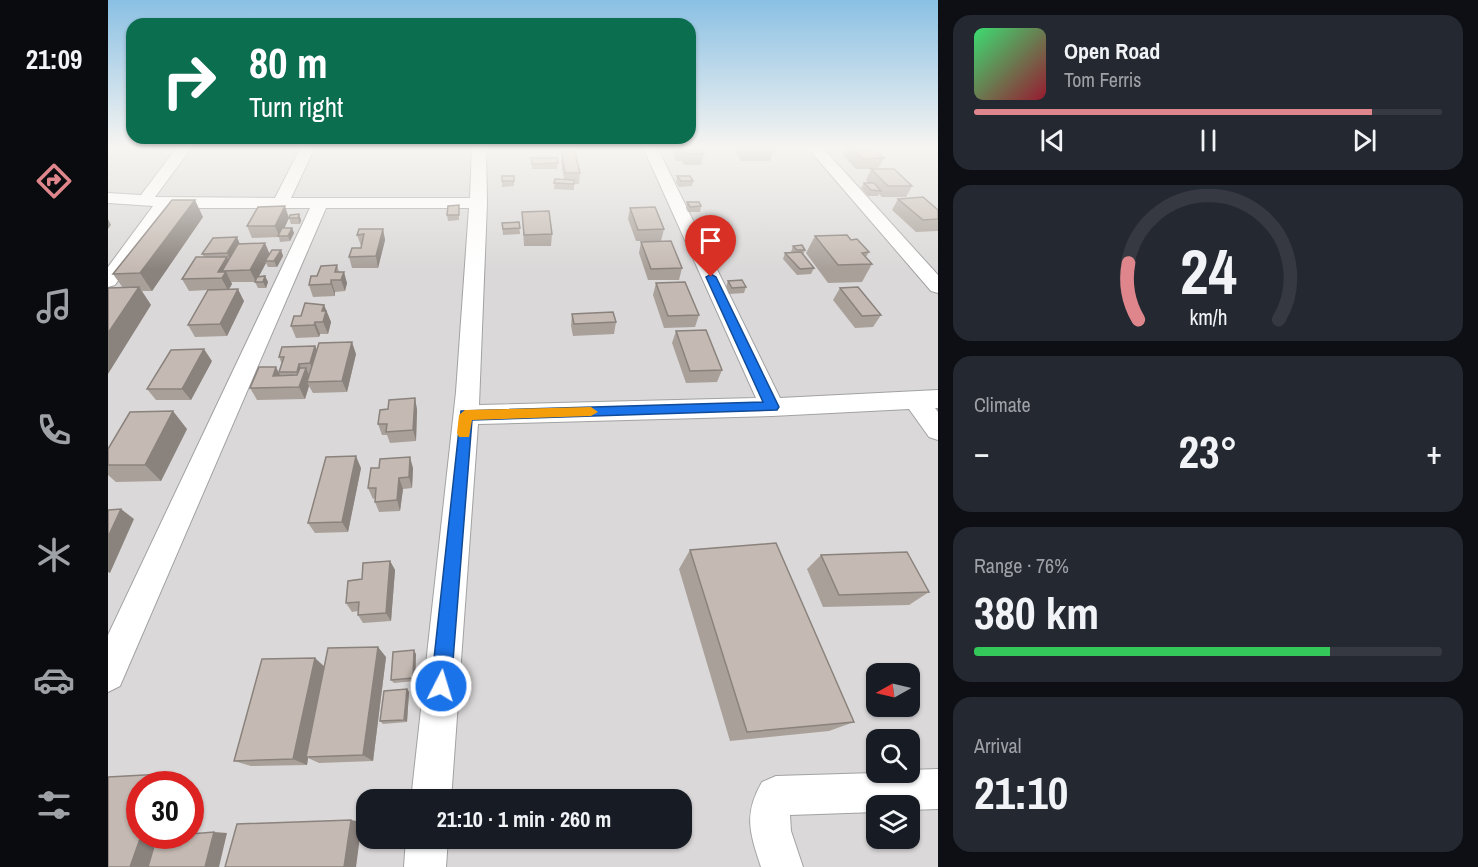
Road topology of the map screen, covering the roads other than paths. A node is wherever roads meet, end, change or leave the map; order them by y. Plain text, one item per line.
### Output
1 (154, 187) edge
2 (289, 187) edge
3 (479, 187) edge
4 (669, 187) edge
5 (850, 187) edge
6 (108, 198) edge
7 (145, 200) junction
8 (163, 203) junction
9 (479, 203) junction
10 (281, 204) junction
11 (320, 204) junction
12 (938, 255) edge
13 (910, 256) junction
14 (108, 281) edge
15 (938, 287) edge
16 (927, 399) edge
17 (772, 407) junction
18 (465, 415) junction
19 (938, 430) edge
20 (108, 674) edge
21 (432, 789) edge
22 (938, 789) edge
23 (426, 849) edge
24 (425, 867) edge
25 (782, 867) edge

1 - 7 street
2 - 10 street
3 - 9 street
4 - 17 street
5 - 13 street
6 - 7 street
7 - 8 street
8 - 10 street
8 - 14 street
9 - 11 street
9 - 18 street
10 - 11 street
11 - 20 street
12 - 13 street
13 - 15 street
16 - 17 street
16 - 19 street
17 - 18 street
18 - 21 street
22 - 25 street
23 - 24 street

